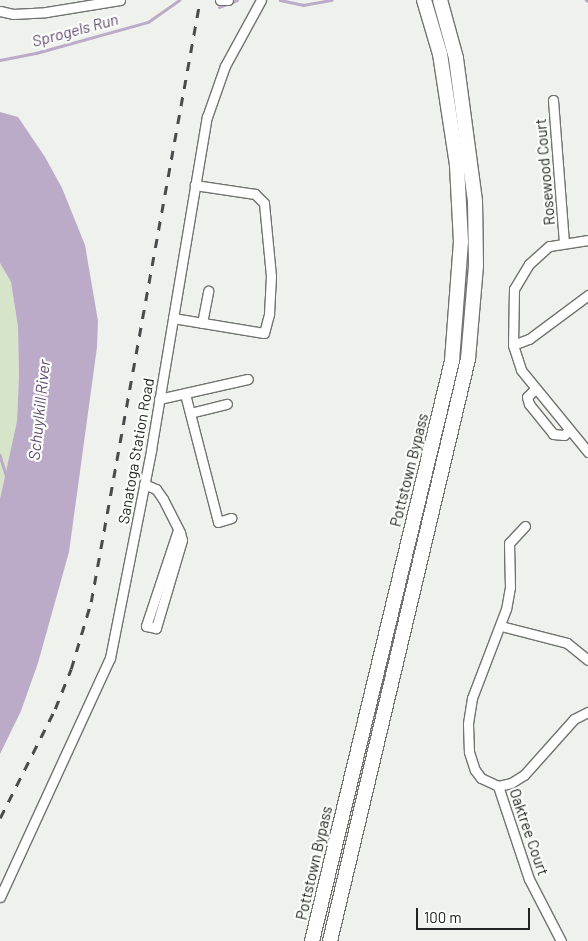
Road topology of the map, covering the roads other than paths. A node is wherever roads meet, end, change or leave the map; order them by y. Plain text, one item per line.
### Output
1 (120, 0) edge
2 (220, 0) edge
3 (228, 0) edge
4 (424, 0) edge
5 (440, 0) edge
6 (260, 1) edge
7 (0, 11) edge
8 (553, 100) dead end
9 (195, 185) junction
10 (588, 240) edge
11 (564, 242) junction
12 (208, 291) dead end
13 (588, 295) edge
14 (173, 318) junction
15 (202, 323) junction
16 (513, 345) junction
17 (248, 379) dead end
18 (535, 388) junction
19 (185, 394) junction
20 (159, 399) junction
21 (227, 404) dead end
22 (190, 414) junction
23 (569, 430) junction
24 (588, 452) edge
25 (144, 484) junction
26 (231, 518) dead end
27 (525, 526) dead end
28 (178, 530) junction
29 (501, 626) junction
30 (588, 660) edge
31 (588, 712) edge
32 (498, 786) junction
33 (0, 897) edge
34 (312, 941) edge
35 (330, 941) edge
36 (561, 941) edge

1 - 7 street
2 - 3 street
4 - 34 highway, Pottstown Bypass
5 - 35 highway, Pottstown Bypass
6 - 9 street, Sanatoga Station Road
8 - 11 street, Rosewood Court
9 - 14 street, Sanatoga Station Road
9 - 15 street
10 - 11 street
11 - 16 street
12 - 15 street
13 - 16 street
14 - 15 street
14 - 20 street, Sanatoga Station Road
16 - 18 street
17 - 19 street
18 - 23 street
18 - 23 street
19 - 20 street
19 - 22 street
20 - 25 street, Sanatoga Station Road
21 - 22 street
22 - 26 street
23 - 24 street
25 - 28 street
25 - 33 street, Sanatoga Station Road
27 - 29 street
28 - 28 street
29 - 30 street
29 - 32 street
31 - 32 street
32 - 36 street, Oaktree Court

